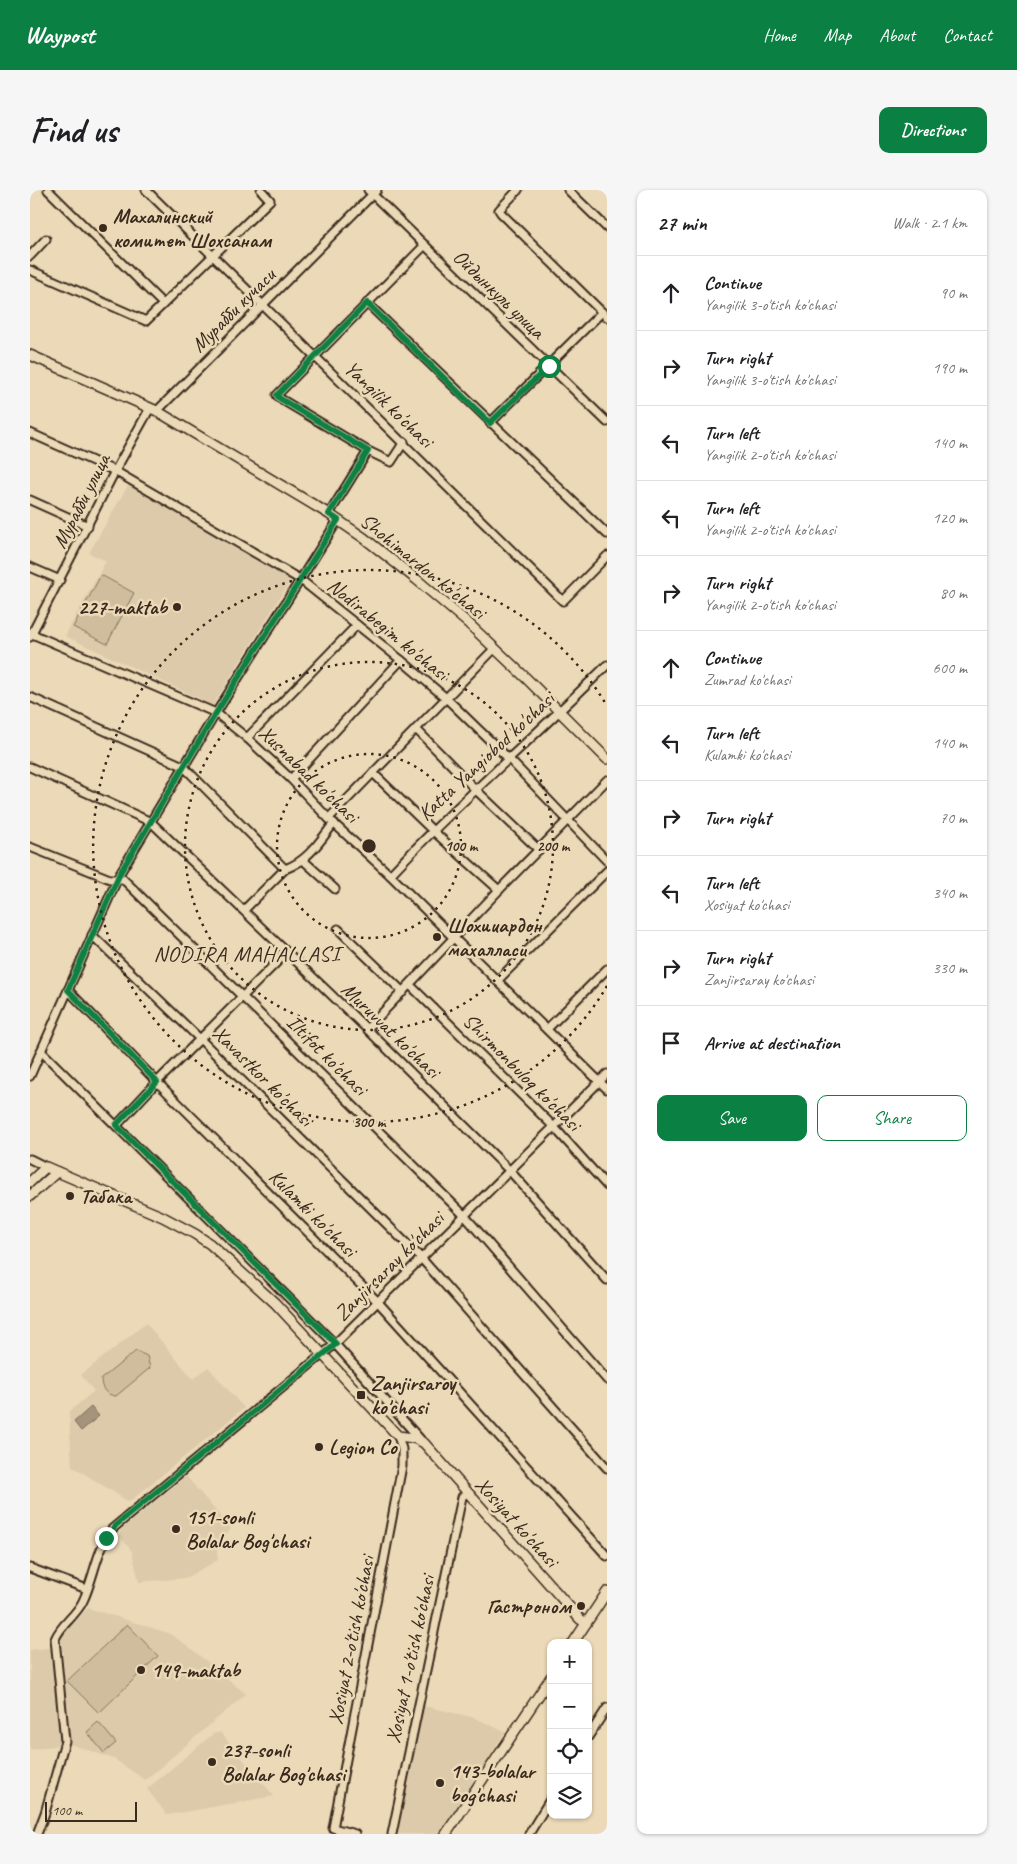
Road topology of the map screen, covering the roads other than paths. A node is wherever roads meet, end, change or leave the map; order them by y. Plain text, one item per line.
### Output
1 (48, 190) edge
2 (146, 190) edge
3 (261, 190) edge
4 (518, 190) edge
5 (568, 190) edge
6 (372, 192) edge
7 (607, 228) edge
8 (46, 239) dead end
9 (424, 245) junction
10 (213, 255) junction
11 (30, 256) edge
12 (30, 270) edge
13 (367, 303) junction
14 (163, 304) junction
15 (263, 305) junction
16 (604, 314) edge
17 (30, 354) edge
18 (315, 356) junction
19 (549, 366) junction
20 (154, 410) junction
21 (607, 422) edge
22 (490, 423) junction
23 (30, 433) edge
24 (404, 442) junction
25 (368, 451) junction
26 (116, 471) junction
27 (30, 500) edge
28 (329, 514) junction
29 (338, 520) junction
30 (88, 526) junction
31 (607, 534) edge
32 (607, 556) edge
33 (30, 567) edge
34 (60, 580) junction
35 (301, 580) junction
36 (357, 625) junction
37 (30, 635) edge
38 (495, 648) junction
39 (401, 660) junction
40 (607, 665) edge
41 (30, 698) edge
42 (446, 698) junction
43 (560, 711) junction
44 (216, 713) junction
45 (416, 729) junction
46 (247, 738) junction
47 (509, 759) junction
48 (607, 759) edge
49 (183, 766) junction
50 (30, 767) edge
51 (373, 773) junction
52 (291, 779) junction
53 (607, 780) edge
54 (476, 790) junction
55 (331, 820) junction
56 (567, 820) junction
57 (151, 822) junction
58 (432, 830) junction
59 (30, 847) edge
60 (539, 850) junction
61 (303, 860) junction
62 (607, 861) edge
63 (285, 869) junction
64 (607, 870) edge
65 (390, 875) junction
66 (117, 879) junction
67 (335, 889) dead end
68 (499, 890) junction
69 (244, 910) junction
70 (338, 929) dead end
71 (92, 935) junction
72 (454, 938) junction
73 (287, 952) junction
74 (607, 969) edge
75 (497, 981) junction
76 (410, 985) junction
77 (68, 990) junction
78 (403, 992) junction
79 (243, 996) junction
80 (547, 1029) junction
81 (367, 1030) junction
82 (200, 1039) junction
83 (41, 1052) junction
84 (607, 1074) edge
85 (30, 1076) edge
86 (600, 1081) junction
87 (157, 1082) junction
88 (607, 1089) edge
89 (116, 1125) junction
90 (554, 1127) junction
91 (30, 1159) edge
92 (46, 1167) junction
93 (57, 1172) junction
94 (510, 1172) junction
95 (30, 1182) edge
96 (607, 1186) edge
97 (30, 1196) edge
98 (464, 1216) junction
99 (421, 1258) junction
100 (607, 1280) edge
101 (378, 1302) junction
102 (336, 1344) junction
103 (323, 1354) junction
104 (607, 1380) edge
105 (398, 1436) junction
106 (424, 1443) junction
107 (607, 1468) edge
108 (467, 1492) junction
109 (607, 1556) edge
110 (30, 1568) edge
111 (87, 1588) junction
112 (607, 1592) edge
113 (586, 1623) junction
114 (576, 1639) edge
115 (547, 1683) edge
116 (607, 1708) edge
117 (592, 1731) edge
118 (547, 1805) edge
119 (37, 1834) edge
120 (354, 1834) edge
121 (392, 1834) edge
122 (446, 1834) edge
123 (529, 1834) edge

1 - 14 street
2 - 10 street, Yangilik ko'chasi
3 - 10 street
4 - 16 street
5 - 7 street
6 - 9 street, Ойдынкуль улица
6 - 15 street, Мурабби кучаси
8 - 11 street
9 - 13 street
9 - 19 street, Ойдынкуль улица
10 - 14 street
10 - 15 street, Yangilik ko'chasi
12 - 14 street
13 - 18 street
13 - 22 street
15 - 18 street, Yangilik ko'chasi
15 - 20 street, Мурабби кучаси
16 - 19 street
17 - 20 main road, Shohimardon ko'chasi
18 - 24 street, Yangilik ko'chasi
18 - 25 street
19 - 21 street, Ойдынкуль улица
19 - 22 street
20 - 26 street, Мурабби улица
20 - 28 main road, Shohimardon ko'chasi
22 - 31 street
23 - 26 street, Nodirabegim ko'chasi
24 - 25 street
24 - 32 street, Yangilik ko'chasi
25 - 28 street
26 - 30 street, Мурабби улица
26 - 35 street, Nodirabegim ko'chasi
27 - 30 street
28 - 29 main road, Shohimardon ko'chasi
29 - 35 street
29 - 38 main road, Shohimardon ko'chasi
30 - 34 street, Мурабби улица
33 - 34 street
34 - 37 street, Мурабби улица
35 - 36 street, Nodirabegim ko'chasi
35 - 44 street
36 - 39 street, Nodirabegim ko'chasi
36 - 46 street
37 - 44 street, Xusnabad ko'chasi
38 - 42 street
38 - 43 main road, Shohimardon ko'chasi
39 - 42 street, Nodirabegim ko'chasi
39 - 52 street
40 - 43 street, Katta Yangiobod ko'chasi
41 - 49 street
42 - 45 street
42 - 47 street, Nodirabegim ko'chasi
43 - 47 street, Katta Yangiobod ko'chasi
43 - 48 main road, Shohimardon ko'chasi
44 - 46 street, Xusnabad ko'chasi
44 - 49 street
45 - 51 street
45 - 54 street
46 - 52 street, Xusnabad ko'chasi
47 - 54 street, Katta Yangiobod ko'chasi
47 - 56 street, Nodirabegim ko'chasi
49 - 57 street
49 - 63 street
50 - 57 street, Muruvvat ko'chasi
51 - 55 street
51 - 58 street
52 - 55 street, Xusnabad ko'chasi
53 - 56 street
54 - 58 street, Katta Yangiobod ko'chasi
54 - 60 street
55 - 61 street
55 - 65 street, Xusnabad ko'chasi
56 - 60 street
56 - 62 street, Nodirabegim ko'chasi
57 - 66 street
57 - 69 street, Muruvvat ko'chasi
58 - 65 street, Katta Yangiobod ko'chasi
58 - 68 street
59 - 66 street, Iltifot ko'chasi
60 - 68 street
61 - 63 street
61 - 67 street
63 - 69 street
64 - 75 street
65 - 72 street, Xusnabad ko'chasi
66 - 71 street
66 - 79 street, Iltifot ko'chasi
68 - 72 street
69 - 73 street, Muruvvat ko'chasi
70 - 78 street
71 - 77 street
71 - 82 street, Xavastkor ko'chasi
72 - 75 street, Xusnabad ko'chasi
72 - 76 street
73 - 79 street
73 - 81 street, Muruvvat ko'chasi
74 - 80 street
75 - 80 street, Xusnabad ko'chasi
76 - 78 street
76 - 90 street, Shirmonbuloq ko'chasi
77 - 83 street
77 - 87 street, Kulamki ko'chasi
78 - 81 street
79 - 82 street
79 - 98 street, Iltifot ko'chasi
80 - 86 street, Xusnabad ko'chasi
81 - 94 street, Muruvvat ko'chasi
82 - 87 street
82 - 99 street, Xavastkor ko'chasi
83 - 85 street
83 - 89 street, Xosiyat ko'chasi
84 - 86 street, Zanjirsaray ko'chasi
86 - 88 street, Xusnabad ko'chasi
86 - 90 street, Zanjirsaray ko'chasi
87 - 89 street
87 - 101 street, Kulamki ko'chasi
89 - 102 street, Xosiyat ko'chasi
90 - 94 street, Zanjirsaray ko'chasi
90 - 96 street, Shirmonbuloq ko'chasi
91 - 92 street
92 - 93 main road
92 - 95 main road
93 - 97 main road
93 - 103 main road
94 - 98 street, Zanjirsaray ko'chasi
94 - 100 street, Muruvvat ko'chasi
98 - 99 street, Zanjirsaray ko'chasi
98 - 104 street, Iltifot ko'chasi
99 - 101 street, Zanjirsaray ko'chasi
99 - 107 street, Xavastkor ko'chasi
101 - 102 street, Zanjirsaray ko'chasi
101 - 109 street, Kulamki ko'chasi
102 - 103 street, Zanjirsaray ko'chasi
102 - 106 street, Xosiyat ko'chasi
103 - 105 main road
103 - 111 street, Zanjirsaray ko'chasi
105 - 106 main road
105 - 120 street, Xosiyat 2-o'tish ko'chasi
106 - 108 main road, Xosiyat ko'chasi
108 - 113 main road, Xosiyat ko'chasi
108 - 121 street, Xosiyat 1-o'tish ko'chasi
110 - 111 street
111 - 119 street, Zanjirsaray ko'chasi
112 - 113 main road
113 - 114 main road
115 - 122 main road
116 - 117 street
118 - 123 street

